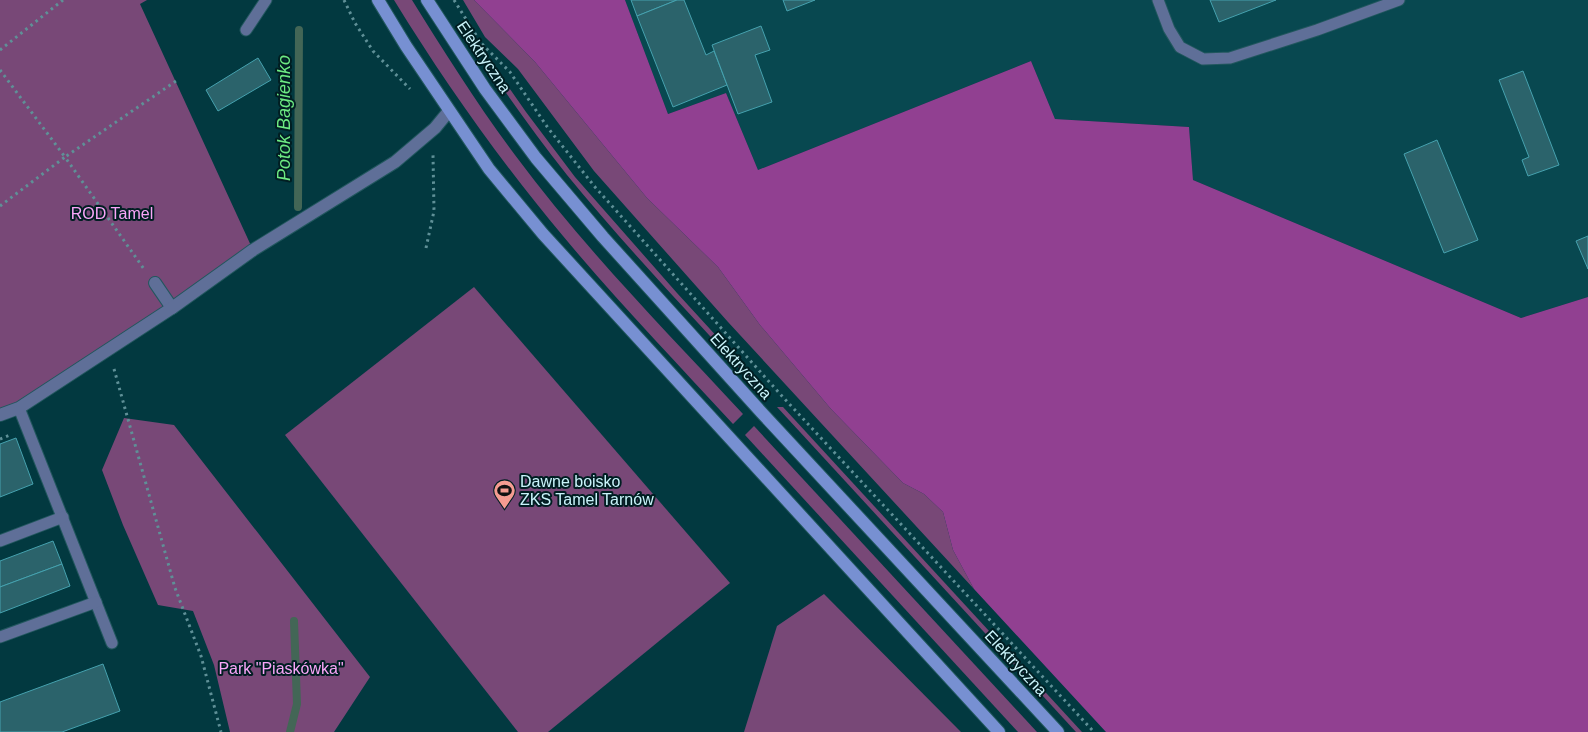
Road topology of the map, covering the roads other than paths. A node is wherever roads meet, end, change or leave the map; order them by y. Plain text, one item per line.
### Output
1 (266, 0) edge
2 (378, 0) edge
3 (427, 0) edge
4 (1158, 0) edge
5 (1399, 0) edge
6 (246, 30) dead end
7 (449, 111) junction
8 (155, 283) road end
9 (172, 308) junction
10 (19, 408) junction
11 (0, 415) edge
12 (63, 518) junction
13 (0, 541) edge
14 (96, 602) junction
15 (0, 636) edge
16 (112, 643) dead end
17 (999, 732) edge
18 (1058, 732) edge

1 - 6 lane
2 - 7 main road
3 - 18 main road, Elektryczna
4 - 5 lane
7 - 9 street
7 - 17 main road
8 - 9 street
9 - 10 street
10 - 11 street
10 - 12 lane
12 - 13 lane
12 - 14 lane
14 - 15 lane
14 - 16 lane

